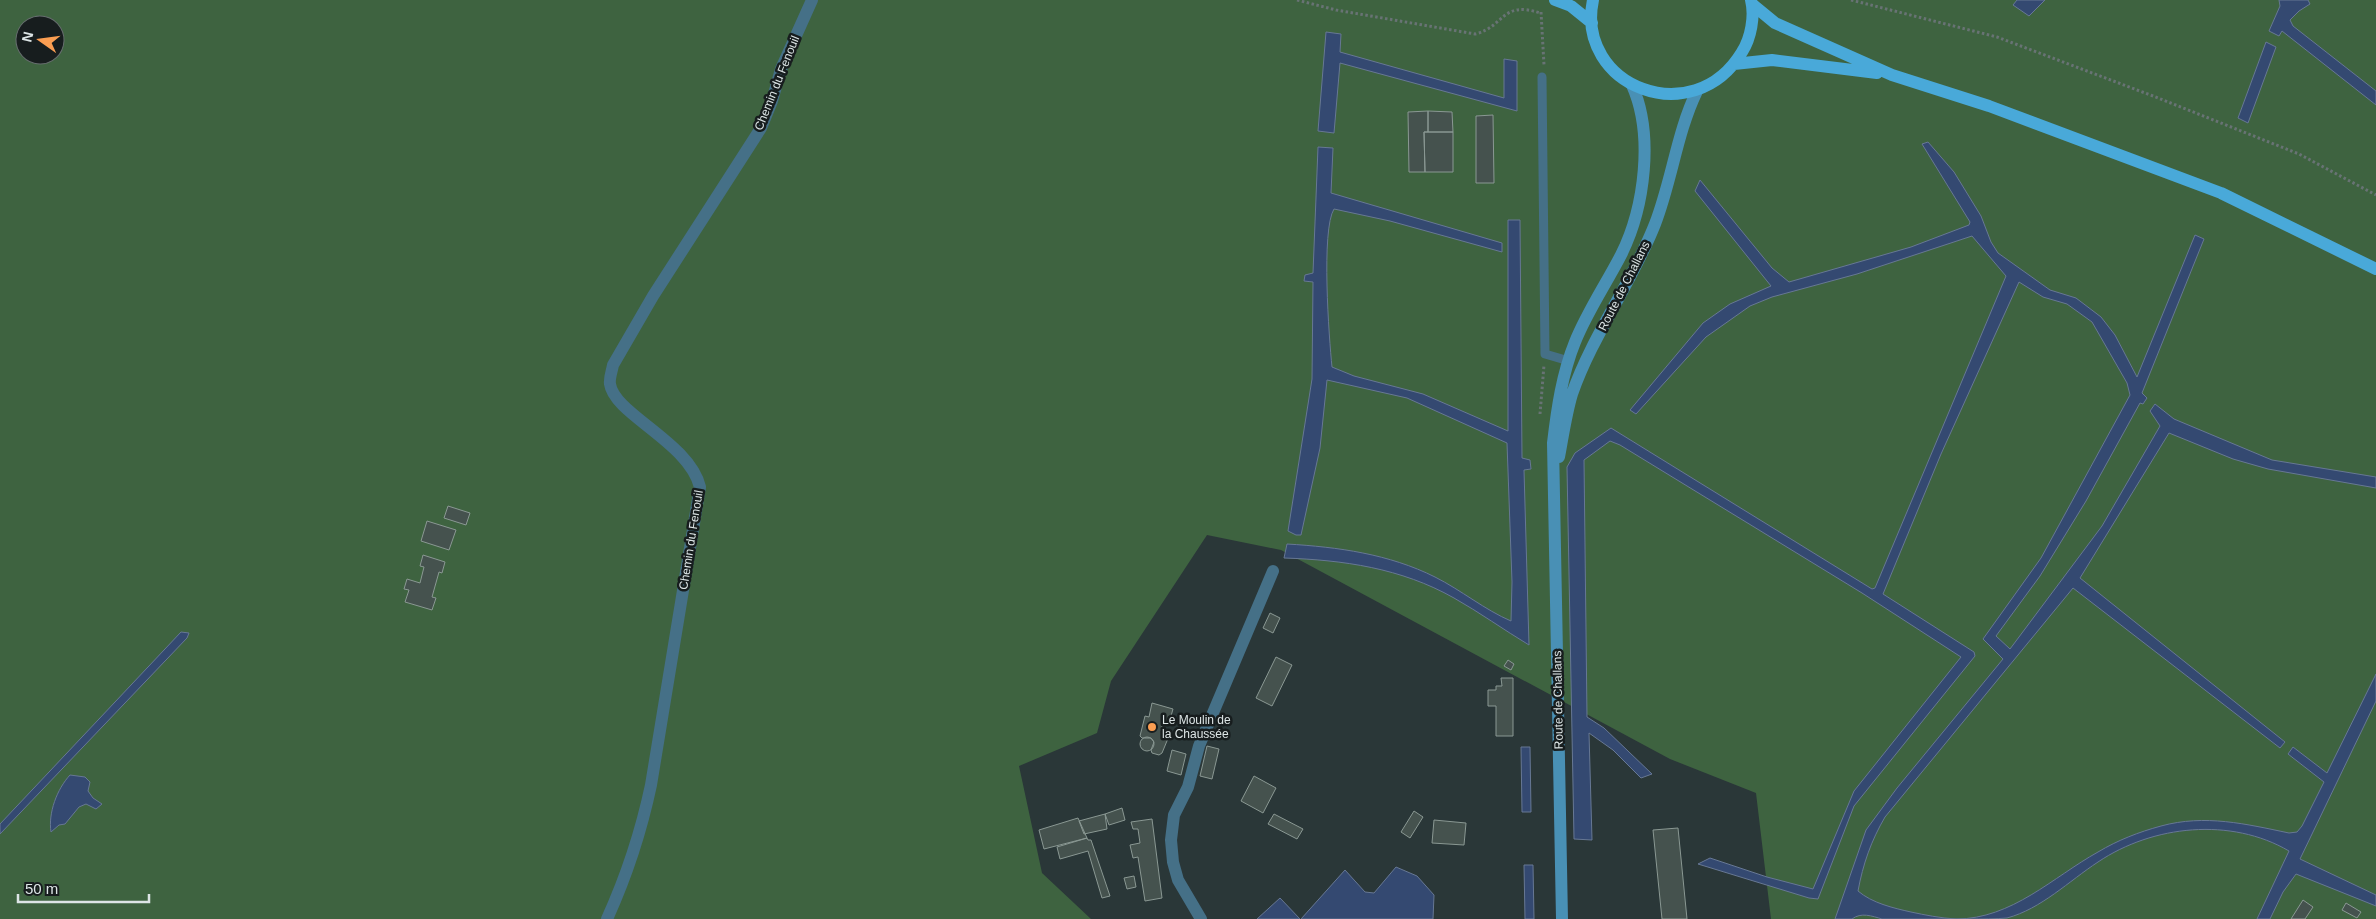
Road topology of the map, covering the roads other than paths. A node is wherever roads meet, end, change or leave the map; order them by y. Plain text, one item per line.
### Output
1 (812, 0) edge
2 (1555, 0) edge
3 (1593, 0) edge
4 (1751, 2) edge
5 (1592, 23) junction
6 (1734, 64) junction
7 (1892, 75) junction
8 (1542, 77) road end
9 (1632, 84) junction
10 (1697, 90) junction
11 (2376, 269) edge
12 (1569, 361) junction
13 (1553, 481) junction
14 (1272, 571) dead end
15 (607, 919) edge
16 (1201, 919) edge
17 (1562, 919) edge

1 - 15 street, Chemin du Fenouil
2 - 5 main road
3 - 5 main road
4 - 6 main road
4 - 7 main road
5 - 9 main road
6 - 7 main road
6 - 10 main road
7 - 11 main road
8 - 12 lane
9 - 10 main road
9 - 12 main road, Route de Challans
10 - 13 main road, Route de Challans
12 - 13 main road, Route de Challans
13 - 17 main road, Route de Challans
14 - 16 street

